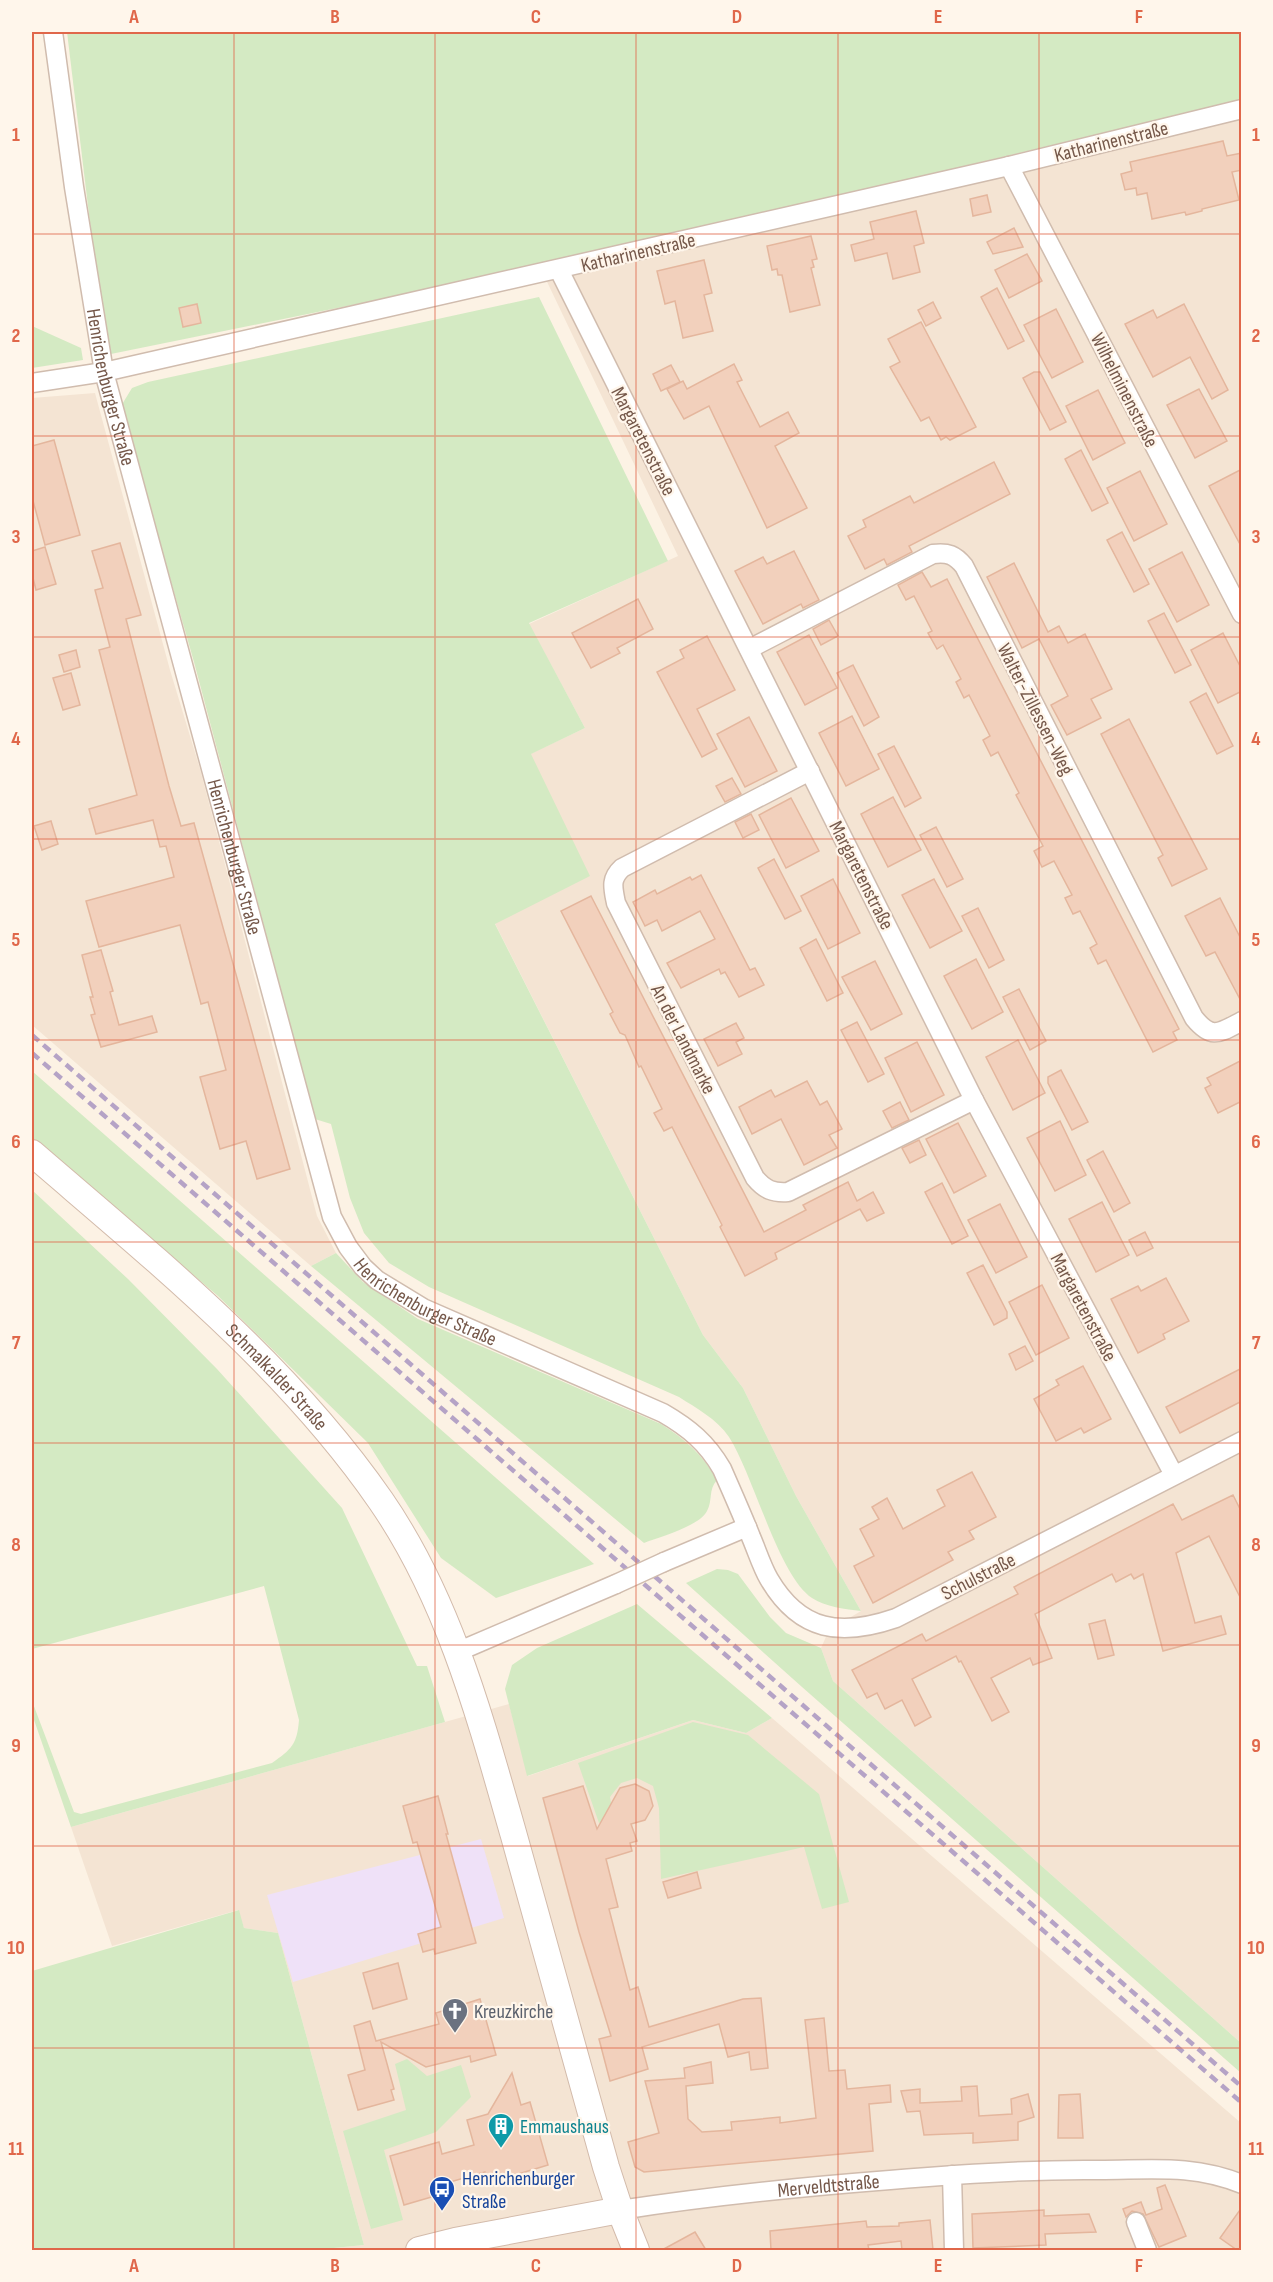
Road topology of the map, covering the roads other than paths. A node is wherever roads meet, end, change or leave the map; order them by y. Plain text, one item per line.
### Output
1 (53, 32) edge
2 (1242, 109) edge
3 (1009, 166) junction
4 (559, 270) junction
5 (104, 372) junction
6 (32, 383) edge
7 (1242, 614) edge
8 (748, 648) junction
9 (810, 771) junction
10 (1242, 1021) edge
11 (974, 1100) junction
12 (32, 1153) edge
13 (1242, 1441) edge
14 (1174, 1475) junction
15 (747, 1527) junction
16 (457, 1652) junction
17 (952, 2175) junction
18 (1242, 2184) edge
19 (620, 2210) junction
20 (1136, 2222) dead end
21 (418, 2250) edge
22 (636, 2250) edge
23 (954, 2250) edge
24 (1147, 2250) edge

1 - 5 street, Henrichenburger Straße
2 - 3 street, Katharinenstraße
3 - 4 street, Katharinenstraße
3 - 7 street, Wilhelminenstraße
4 - 5 street, Katharinenstraße
4 - 8 street, Margaretenstraße
5 - 6 street, Katharinenstraße
5 - 15 street, Henrichenburger Straße
8 - 9 street, Margaretenstraße
8 - 10 street, Walter-Zillessen-Weg
9 - 11 street, Margaretenstraße
9 - 11 street, An der Landmarke
11 - 14 street, Margaretenstraße
12 - 16 main road, Schmalkalder Straße
13 - 14 street, Schulstraße
14 - 15 street, Schulstraße
15 - 16 street, bridge
16 - 19 main road
17 - 18 street, Merveldtstraße
17 - 19 street, Merveldtstraße
17 - 23 street
19 - 21 main road, Merveldtstraße
19 - 22 main road
20 - 24 street

